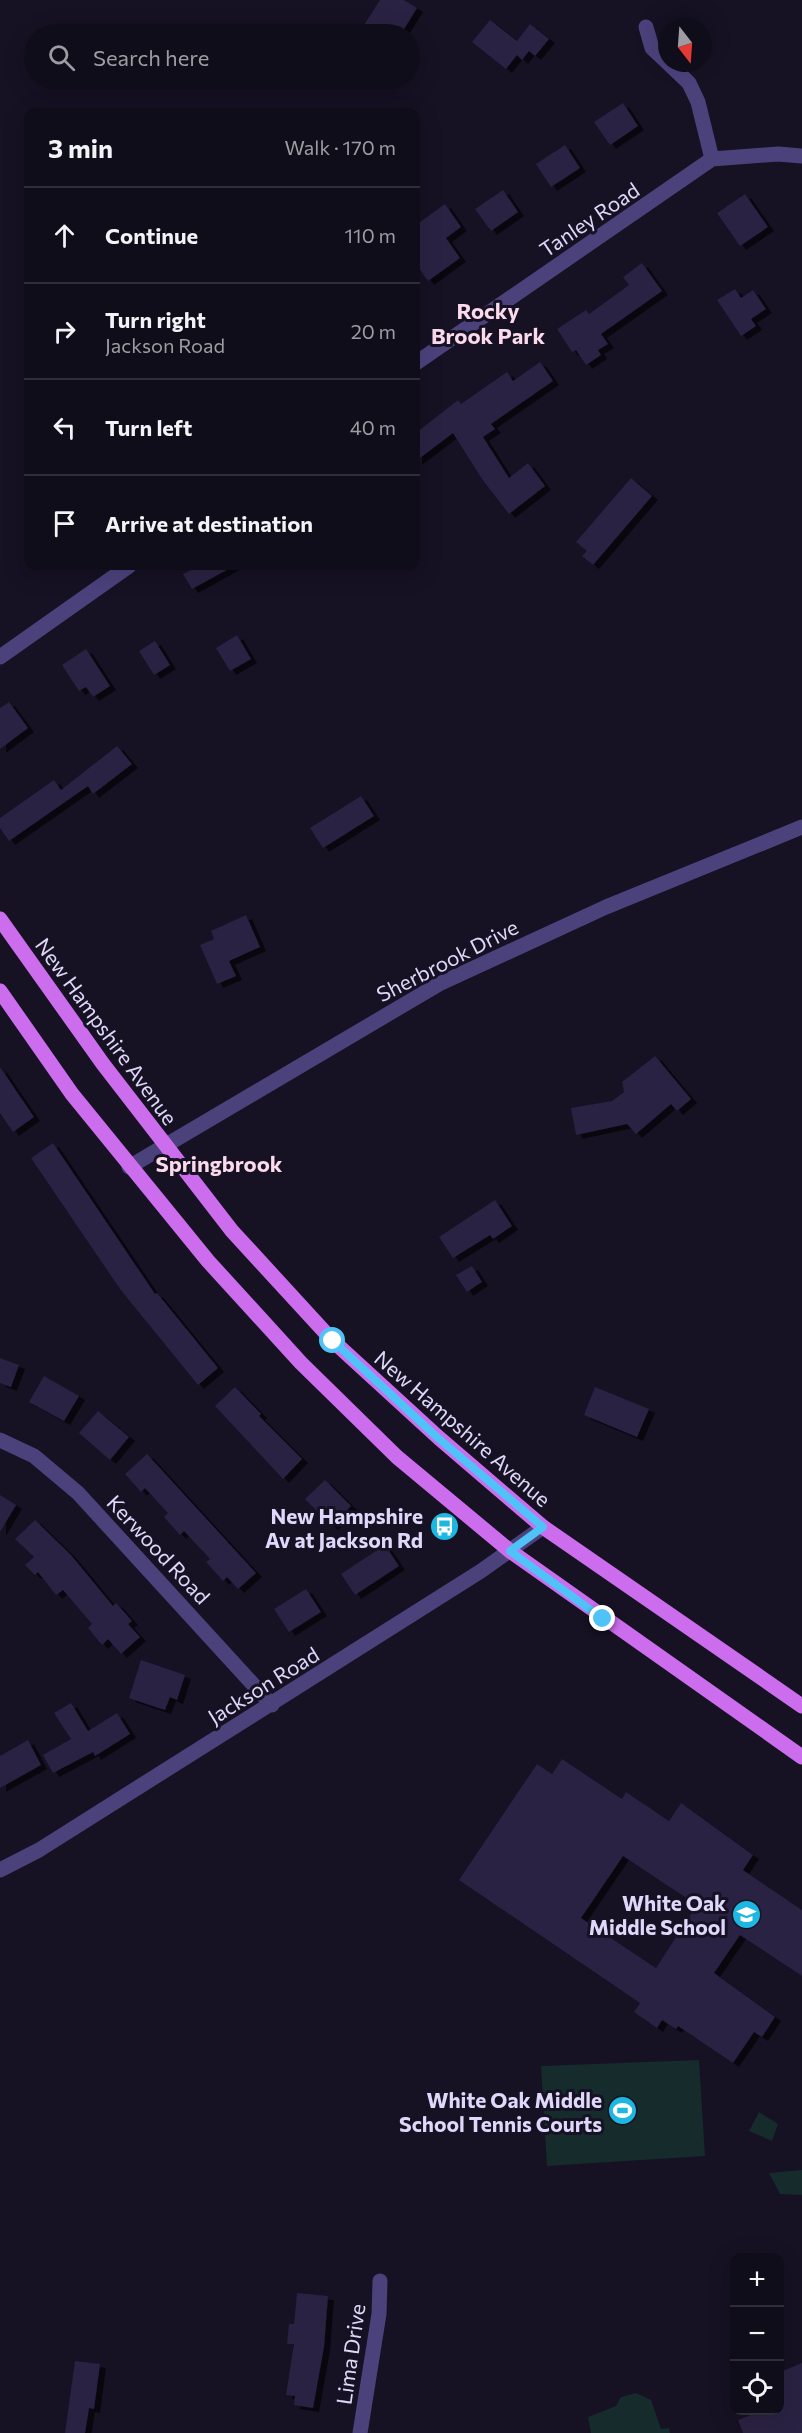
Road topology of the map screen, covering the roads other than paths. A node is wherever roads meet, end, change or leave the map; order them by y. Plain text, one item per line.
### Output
1 (646, 27) dead end
2 (658, 54) edge
3 (677, 72) edge
4 (802, 156) edge
5 (712, 159) junction
6 (420, 360) edge
7 (123, 570) edge
8 (0, 657) edge
9 (802, 827) edge
10 (0, 920) edge
11 (0, 991) edge
12 (165, 1146) junction
13 (129, 1167) junction
14 (0, 1440) edge
15 (543, 1527) junction
16 (510, 1551) junction
17 (272, 1705) junction
18 (802, 1706) edge
19 (802, 1757) edge
20 (0, 1870) edge
21 (380, 2281) dead end
22 (360, 2433) edge

1 - 2 street
3 - 5 street
4 - 5 street
5 - 6 street, Tanley Road
7 - 8 street
9 - 12 street, Sherbrook Drive
10 - 12 main road, New Hampshire Avenue
11 - 13 main road
12 - 13 street, Sherbrook Drive
12 - 15 main road, New Hampshire Avenue
13 - 16 main road
14 - 17 street, Kerwood Road
15 - 16 street, Jackson Road
15 - 18 main road, New Hampshire Avenue
16 - 17 street, Jackson Road
16 - 19 main road
17 - 20 street, Jackson Road
21 - 22 street, Lima Drive

